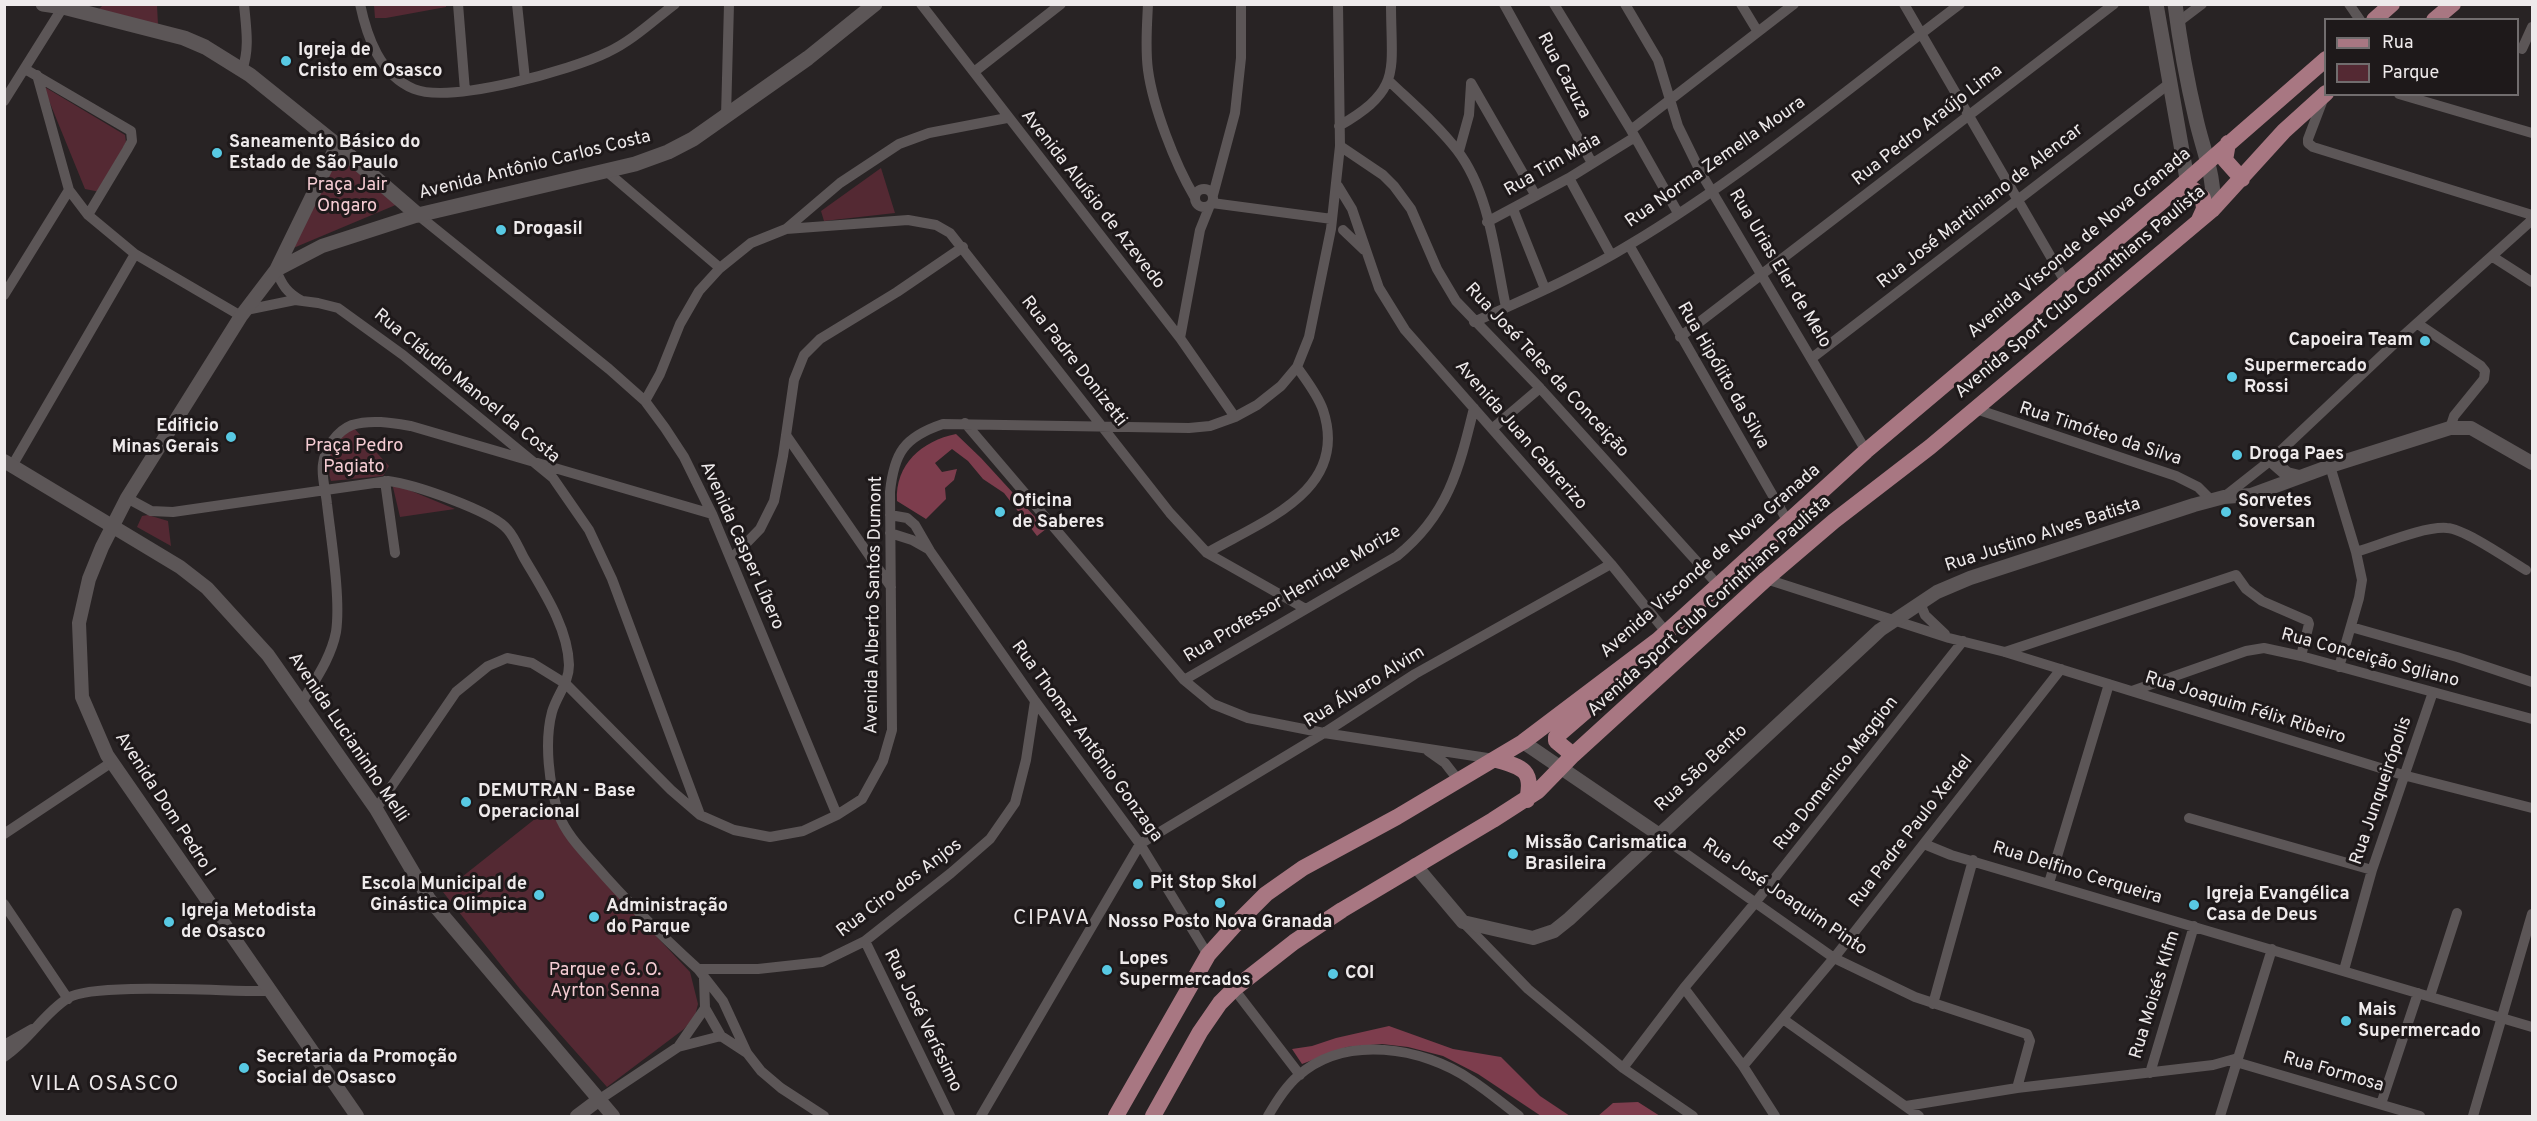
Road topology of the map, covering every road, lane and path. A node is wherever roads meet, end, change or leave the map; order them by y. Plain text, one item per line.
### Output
1 (43, 4) edge
2 (244, 4) edge
3 (360, 4) edge
4 (458, 4) edge
5 (517, 4) edge
6 (675, 4) edge
7 (729, 4) edge
8 (875, 4) edge
9 (921, 4) edge
10 (1060, 4) edge
11 (1148, 4) edge
12 (1241, 4) edge
13 (1338, 4) edge
14 (1392, 4) edge
15 (1504, 4) edge
16 (1554, 4) edge
17 (1625, 4) edge
18 (1741, 4) edge
19 (1794, 4) edge
20 (1904, 4) edge
21 (1960, 4) edge
22 (2114, 4) edge
23 (2156, 4) edge
24 (2175, 4) edge
25 (2202, 4) edge
26 (2349, 4) edge
27 (2392, 4) edge
28 (2453, 4) edge
29 (67, 6) edge
30 (2359, 18) edge
31 (2376, 18) edge
32 (2440, 18) edge
33 (2177, 23) junction
34 (2532, 27) edge
35 (1758, 32) junction
36 (1921, 34) junction
37 (2524, 49) edge
38 (2324, 60) edge
39 (25, 69) junction
40 (242, 70) junction
41 (974, 72) junction
42 (37, 75) junction
43 (525, 79) junction
44 (1389, 81) junction
45 (2170, 83) junction
46 (465, 91) junction
47 (2324, 95) edge
48 (2324, 96) edge
49 (2406, 96) edge
50 (4, 101) edge
51 (1671, 101) junction
52 (726, 116) junction
53 (1968, 116) junction
54 (1007, 118) junction
55 (1339, 126) junction
56 (2532, 133) edge
57 (1633, 134) junction
58 (2228, 143) junction
59 (337, 145) junction
60 (1340, 146) junction
61 (1459, 151) junction
62 (2206, 162) junction
63 (1592, 163) junction
64 (605, 170) junction
65 (1569, 178) junction
66 (2241, 179) junction
67 (2182, 184) junction
68 (1338, 186) junction
69 (69, 190) junction
70 (1712, 190) junction
71 (1536, 196) junction
72 (1206, 197) junction
73 (2019, 199) junction
74 (1334, 204) junction
75 (1352, 209) junction
76 (1513, 209) junction
77 (1678, 213) junction
78 (88, 215) junction
79 (418, 215) junction
80 (2206, 215) junction
81 (2532, 215) edge
82 (2532, 220) edge
83 (1487, 222) junction
84 (1335, 226) junction
85 (1358, 226) junction
86 (786, 229) junction
87 (1629, 245) junction
88 (963, 248) junction
89 (1365, 251) junction
90 (135, 254) junction
91 (1611, 255) junction
92 (2493, 257) junction
93 (720, 268) junction
94 (276, 270) junction
95 (1763, 275) junction
96 (2532, 282) edge
97 (2066, 283) junction
98 (1545, 290) junction
99 (4, 295) edge
100 (302, 301) junction
101 (1506, 307) junction
102 (244, 313) junction
103 (1474, 322) junction
104 (2418, 324) junction
105 (1680, 337) junction
106 (1180, 338) junction
107 (1812, 358) junction
108 (1297, 367) junction
109 (1540, 388) junction
110 (645, 402) junction
111 (1474, 408) junction
112 (1973, 408) junction
113 (1235, 417) junction
114 (965, 423) junction
115 (1104, 428) junction
116 (1493, 428) junction
117 (2450, 429) junction
118 (786, 435) junction
119 (1866, 451) junction
120 (2271, 460) junction
121 (8, 463) edge
122 (537, 463) junction
123 (2532, 463) edge
124 (2330, 466) junction
125 (2299, 477) junction
126 (386, 481) junction
127 (325, 489) junction
128 (127, 498) junction
129 (2218, 499) junction
130 (712, 514) junction
131 (891, 515) junction
132 (1788, 522) junction
133 (112, 527) junction
134 (890, 533) junction
135 (930, 551) junction
136 (2356, 552) junction
137 (396, 553) dead end
138 (1207, 553) junction
139 (731, 559) junction
140 (1611, 564) junction
141 (2526, 570) dead end
142 (1766, 579) junction
143 (1719, 586) junction
144 (891, 587) junction
145 (1920, 603) junction
146 (1304, 608) junction
147 (1892, 620) junction
148 (2351, 627) junction
149 (1662, 636) junction
150 (1950, 638) junction
151 (1963, 641) junction
152 (2005, 652) junction
153 (2301, 656) junction
154 (2339, 667) junction
155 (2061, 669) junction
156 (1184, 680) junction
157 (2532, 682) edge
158 (566, 684) junction
159 (2109, 684) junction
160 (2132, 691) junction
161 (2433, 692) junction
162 (1035, 700) junction
163 (302, 702) junction
164 (2532, 718) edge
165 (1324, 733) junction
166 (1523, 742) junction
167 (1425, 750) junction
168 (1573, 755) junction
169 (1497, 760) junction
170 (112, 762) junction
171 (1561, 768) junction
172 (2403, 775) junction
173 (1459, 781) junction
174 (1527, 800) junction
175 (2532, 806) edge
176 (376, 809) junction
177 (700, 815) junction
178 (837, 815) junction
179 (2189, 818) dead end
180 (4, 834) edge
181 (1658, 834) junction
182 (1140, 844) junction
183 (1924, 844) junction
184 (1973, 860) junction
185 (1415, 865) junction
186 (2372, 870) junction
187 (2049, 883) junction
188 (1755, 903) junction
189 (4, 904) edge
190 (2457, 913) dead end
191 (2532, 914) edge
192 (1463, 922) junction
193 (2194, 926) junction
194 (2530, 928) edge
195 (865, 941) junction
196 (2272, 949) junction
197 (1208, 956) junction
198 (1834, 958) junction
199 (698, 969) junction
200 (2344, 970) junction
201 (704, 979) junction
202 (1684, 988) junction
203 (1234, 989) junction
204 (268, 991) junction
205 (2424, 995) junction
206 (68, 999) junction
207 (1933, 1004) junction
208 (705, 1008) junction
209 (2502, 1017) junction
210 (1783, 1019) junction
211 (35, 1027) junction
212 (2532, 1027) edge
213 (721, 1036) junction
214 (4, 1045) edge
215 (678, 1047) junction
216 (747, 1053) junction
217 (4, 1057) edge
218 (2237, 1060) junction
219 (2213, 1065) junction
220 (1743, 1066) junction
221 (1623, 1068) junction
222 (2150, 1073) junction
223 (1300, 1074) junction
224 (2232, 1075) junction
225 (2017, 1088) junction
226 (597, 1101) junction
227 (2381, 1104) junction
228 (1906, 1106) junction
229 (1272, 1115) edge
230 (357, 1116) edge
231 (577, 1116) edge
232 (613, 1116) edge
233 (824, 1116) edge
234 (950, 1116) edge
235 (981, 1116) edge
236 (1116, 1116) edge
237 (1153, 1116) edge
238 (1519, 1116) edge
239 (1692, 1116) edge
240 (1775, 1116) edge
241 (1919, 1116) edge
242 (2220, 1116) edge
243 (2420, 1116) edge
244 (2473, 1116) edge

1 - 29 main road
2 - 40 street
3 - 46 street
4 - 46 street
5 - 43 street
6 - 43 street
7 - 52 street
8 - 52 main road, Avenida Antônio Carlos Costa
9 - 41 street, Avenida Aluísio de Azevedo
10 - 41 street
11 - 72 street
12 - 72 street
13 - 55 street, Avenida Alberto Santos Dumont
14 - 44 street
15 - 63 street, Rua Cazuza
16 - 57 street
17 - 51 street, Rua Urias Eler de Melo
18 - 35 street
19 - 35 street, Rua Tim Maia
20 - 36 street
21 - 36 street, Rua Norma Zemella Moura
22 - 53 street, Rua Pedro Araújo Lima
23 - 45 main road
24 - 33 main road
25 - 33 street
26 - 30 street
27 - 31 main road
28 - 32 main road
29 - 39 street
29 - 40 main road
33 - 62 main road
34 - 37 street
35 - 51 street, Rua Tim Maia
36 - 53 street
36 - 70 street, Rua Norma Zemella Moura
38 - 58 main road, Avenida Visconde de Nova Granada
39 - 42 street
39 - 50 street
40 - 59 main road
41 - 54 street, Avenida Aluísio de Azevedo
42 - 69 street
42 - 78 street
43 - 46 street
44 - 55 street
44 - 61 street
45 - 67 main road
45 - 73 street, Rua José Martiniano de Alencar
47 - 66 main road, Avenida Sport Club Corinthians Paulista
48 - 81 street
49 - 56 street
51 - 57 street, Rua Tim Maia
51 - 70 street, Rua Urias Eler de Melo
52 - 64 main road, Avenida Antônio Carlos Costa
53 - 73 street
53 - 95 street, Rua Pedro Araújo Lima
54 - 86 street
54 - 106 street, Avenida Aluísio de Azevedo
55 - 60 street, Avenida Alberto Santos Dumont
57 - 63 street, Rua Tim Maia
57 - 77 street
58 - 62 main road, Avenida Visconde de Nova Granada
58 - 66 main road
59 - 79 main road
59 - 94 street
60 - 68 street, Avenida Alberto Santos Dumont
60 - 103 street, Rua José Teles da Conceição
61 - 71 street
61 - 83 street
62 - 67 main road, Avenida Visconde de Nova Granada
62 - 80 main road
63 - 65 street, Rua Tim Maia
64 - 79 main road, Avenida Antônio Carlos Costa
64 - 93 street
65 - 71 street, Rua Tim Maia
65 - 91 street
66 - 80 main road, Avenida Sport Club Corinthians Paulista
67 - 80 main road
67 - 97 main road, Avenida Visconde de Nova Granada
68 - 74 street, Avenida Alberto Santos Dumont
68 - 75 street, Avenida Juan Cabrerizo
69 - 78 street
69 - 99 street
70 - 77 street, Rua Norma Zemella Moura
70 - 95 street, Rua Urias Eler de Melo
71 - 76 street, Rua Tim Maia
72 - 84 street
72 - 106 street
73 - 97 street
73 - 107 street, Rua José Martiniano de Alencar
74 - 75 street
74 - 84 street, Avenida Alberto Santos Dumont
75 - 85 street, Avenida Juan Cabrerizo
76 - 83 street, Rua Tim Maia
76 - 98 street
77 - 87 street, Rua Norma Zemella Moura
78 - 90 street
79 - 94 street, Avenida Antônio Carlos Costa
79 - 110 street, Avenida Casper Líbero
80 - 112 main road, Avenida Sport Club Corinthians Paulista
82 - 92 street, Rua Justino Alves Batista
83 - 101 street
84 - 85 street
84 - 89 street, Avenida Juan Cabrerizo
84 - 108 street, Avenida Alberto Santos Dumont
85 - 89 street, Avenida Juan Cabrerizo
86 - 88 street, Rua Padre Donizetti
86 - 93 street
87 - 91 street, Rua Norma Zemella Moura
87 - 105 street, Rua Hipólito da Silva
88 - 115 street, Rua Padre Donizetti
88 - 118 street
89 - 111 street, Avenida Juan Cabrerizo
90 - 102 street
90 - 121 street
91 - 98 street, Rua Norma Zemella Moura
92 - 96 street
92 - 104 street, Rua Justino Alves Batista
93 - 110 street
94 - 100 street
94 - 102 street, Avenida Dom Pedro I
95 - 105 street, Rua Pedro Araújo Lima
95 - 107 street, Rua Urias Eler de Melo
97 - 119 main road, Avenida Visconde de Nova Granada
98 - 101 street, Rua Norma Zemella Moura
100 - 102 street, Rua Cláudio Manoel da Costa
100 - 122 street, Rua Cláudio Manoel da Costa
101 - 103 street, Rua Norma Zemella Moura
102 - 128 street, Avenida Dom Pedro I
103 - 109 street, Rua José Teles da Conceição
104 - 117 street
104 - 120 street, Rua Justino Alves Batista
105 - 132 street, Rua Hipólito da Silva
106 - 113 street, Avenida Aluísio de Azevedo
107 - 119 street, Rua Urias Eler de Melo
108 - 113 street, Avenida Alberto Santos Dumont
108 - 138 street
109 - 116 street
109 - 143 street, Rua José Teles da Conceição
110 - 130 street, Avenida Casper Líbero
111 - 116 street, Avenida Juan Cabrerizo
111 - 146 street, Rua Professor Henrique Morize
112 - 129 street, Rua Timóteo da Silva
112 - 142 main road, Avenida Sport Club Corinthians Paulista
113 - 115 street, Avenida Alberto Santos Dumont
114 - 115 street, Avenida Alberto Santos Dumont
114 - 131 street, Avenida Alberto Santos Dumont
114 - 156 street
115 - 138 street, Rua Padre Donizetti
116 - 140 street, Avenida Juan Cabrerizo
117 - 123 street
117 - 124 street
118 - 139 street
118 - 144 street
119 - 132 main road, Avenida Visconde de Nova Granada
120 - 125 street
120 - 129 street, Rua Justino Alves Batista
121 - 133 street, Avenida Lucianinho Melli
122 - 127 street
122 - 130 street
122 - 177 street, Rua Cláudio Manoel da Costa
124 - 125 street
124 - 136 street
125 - 129 street
126 - 127 street
126 - 137 street
126 - 158 street
127 - 128 street
127 - 163 street
128 - 133 street, Avenida Dom Pedro I
129 - 145 street, Rua Justino Alves Batista
130 - 139 street, Avenida Casper Líbero
131 - 134 street, Avenida Alberto Santos Dumont
131 - 135 street, Rua Thomaz Antônio Gonzaga
132 - 143 main road, Avenida Visconde de Nova Granada
133 - 163 street, Avenida Lucianinho Melli
133 - 170 street, Avenida Dom Pedro I
134 - 135 street, Rua Thomaz Antônio Gonzaga
134 - 144 street, Avenida Alberto Santos Dumont
135 - 162 street, Rua Thomaz Antônio Gonzaga
136 - 141 street
136 - 148 street
138 - 146 street, Rua Padre Donizetti
139 - 178 street, Avenida Casper Líbero
140 - 149 street, Avenida Juan Cabrerizo
140 - 165 street, Rua Álvaro Alvim
142 - 147 street, Rua Joaquim Félix Ribeiro
142 - 168 main road, Avenida Sport Club Corinthians Paulista
143 - 149 main road, Avenida Visconde de Nova Granada
144 - 178 street, Avenida Alberto Santos Dumont
145 - 147 street, Rua Justino Alves Batista
145 - 150 street, Rua Joaquim Félix Ribeiro
146 - 156 street, Rua Professor Henrique Morize
147 - 150 street, Rua Joaquim Félix Ribeiro
147 - 181 street, Rua São Bento
148 - 154 street
148 - 157 street
149 - 166 main road, Avenida Visconde de Nova Granada
149 - 168 main road
150 - 151 street, Rua Joaquim Félix Ribeiro
151 - 152 street, Rua Joaquim Félix Ribeiro
151 - 188 street, Rua Domenico Maggion
152 - 153 street
152 - 155 street, Rua Joaquim Félix Ribeiro
153 - 154 street, Rua Conceição Sgliano
153 - 160 street, Rua Conceição Sgliano
154 - 161 street, Rua Conceição Sgliano
155 - 159 street, Rua Joaquim Félix Ribeiro
155 - 183 street, Rua Padre Paulo Xerdel
156 - 165 street
158 - 176 street, Avenida Alberto Santos Dumont
158 - 177 street, Avenida Alberto Santos Dumont
158 - 199 street
159 - 160 street, Rua Joaquim Félix Ribeiro
159 - 187 street
160 - 172 street, Rua Joaquim Félix Ribeiro
161 - 164 street, Rua Conceição Sgliano
161 - 172 street, Rua Junqueirópolis
162 - 182 street, Rua Thomaz Antônio Gonzaga
162 - 195 street, Rua Ciro dos Anjos
163 - 176 street, Avenida Lucianinho Melli
165 - 167 street
165 - 182 street, Rua Álvaro Alvim
166 - 169 main road, Avenida Visconde de Nova Granada
166 - 171 street, Rua José Joaquim Pinto
167 - 169 street
167 - 173 street
168 - 171 main road, Avenida Sport Club Corinthians Paulista
169 - 173 main road, Avenida Visconde de Nova Granada
169 - 174 main road
170 - 180 street
170 - 204 street, Avenida Dom Pedro I
171 - 174 main road, Avenida Sport Club Corinthians Paulista
171 - 181 street, Rua José Joaquim Pinto
172 - 175 street, Rua Joaquim Félix Ribeiro
172 - 186 street, Rua Junqueirópolis
173 - 197 main road, Avenida Visconde de Nova Granada
174 - 185 main road, Avenida Sport Club Corinthians Paulista
176 - 226 street, Avenida Lucianinho Melli
177 - 178 street, Avenida Alberto Santos Dumont
179 - 186 street
181 - 188 street, Rua José Joaquim Pinto
181 - 192 street, Rua São Bento
182 - 197 street, Rua Thomaz Antônio Gonzaga
182 - 235 street
183 - 184 street, Rua Delfino Cerqueira
183 - 198 street, Rua Padre Paulo Xerdel
184 - 187 street, Rua Delfino Cerqueira
184 - 207 street
185 - 192 street
185 - 203 main road, Avenida Sport Club Corinthians Paulista
186 - 200 street, Rua Junqueirópolis
187 - 193 street, Rua Delfino Cerqueira
188 - 198 street, Rua José Joaquim Pinto
188 - 202 street, Rua Domenico Maggion
189 - 206 street
190 - 205 street
191 - 194 street
192 - 221 street
193 - 196 street, Rua Delfino Cerqueira
193 - 222 street, Rua Moisés Klfm
194 - 209 street
195 - 199 street, Rua Ciro dos Anjos
195 - 234 street, Rua José Veríssimo
196 - 200 street, Rua Delfino Cerqueira
196 - 218 street
197 - 236 main road, Avenida Visconde de Nova Granada
198 - 207 street, Rua José Joaquim Pinto
198 - 210 street, Rua Padre Paulo Xerdel
199 - 201 street
200 - 205 street, Rua Delfino Cerqueira
201 - 208 street
201 - 216 street
202 - 220 street
202 - 221 street, Rua Domenico Maggion
203 - 223 street
203 - 237 main road, Avenida Sport Club Corinthians Paulista
204 - 206 street
204 - 230 street, Avenida Dom Pedro I
205 - 209 street, Rua Delfino Cerqueira
205 - 227 street
206 - 211 street
207 - 225 street, Rua José Joaquim Pinto
208 - 213 street
208 - 215 street
209 - 212 street, Rua Delfino Cerqueira
209 - 244 street
210 - 220 street, Rua Padre Paulo Xerdel
210 - 228 street
211 - 214 street
211 - 217 street
213 - 215 street
213 - 216 street
215 - 226 street
216 - 233 street
218 - 219 street
218 - 224 street
218 - 227 street, Rua Formosa
219 - 222 street
219 - 224 street
220 - 240 street
221 - 239 street
222 - 225 street
223 - 229 street
223 - 238 street
224 - 242 street
225 - 228 street
226 - 231 street
226 - 232 street, Avenida Lucianinho Melli
227 - 243 street, Rua Formosa
228 - 241 street

